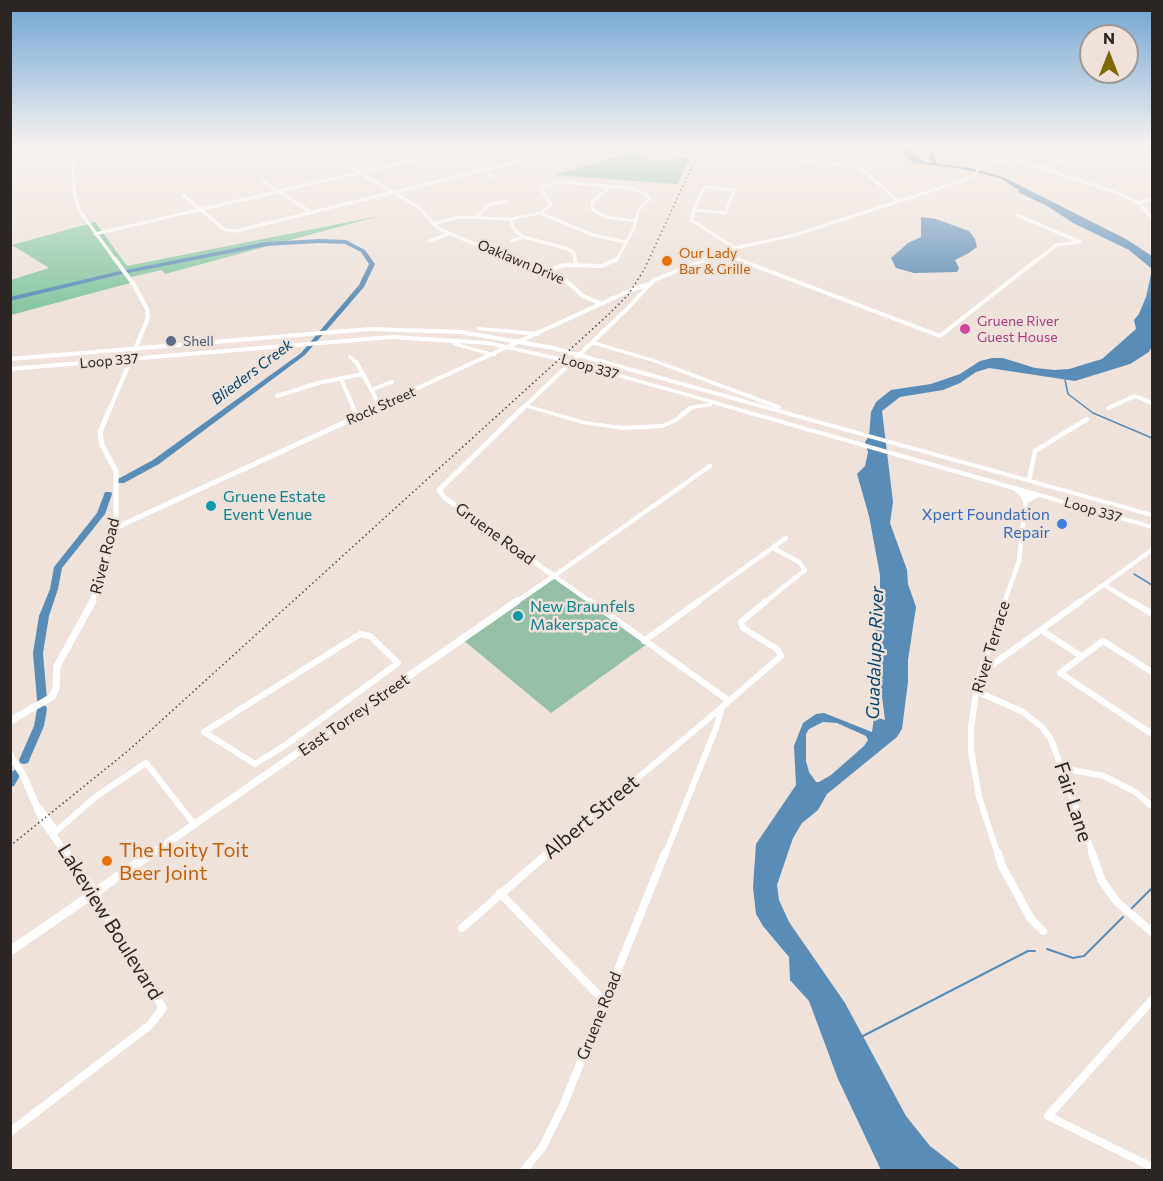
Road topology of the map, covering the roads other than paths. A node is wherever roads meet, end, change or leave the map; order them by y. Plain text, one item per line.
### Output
1 (77, 200) edge
2 (189, 200) edge
3 (244, 200) edge
4 (292, 200) edge
5 (364, 200) edge
6 (408, 200) edge
7 (549, 200) edge
8 (594, 200) edge
9 (649, 200) edge
10 (699, 200) edge
11 (730, 200) edge
12 (905, 200) edge
13 (1132, 200) edge
14 (1148, 200) edge
15 (507, 201) dead end
16 (899, 202) joint
17 (1139, 203) junction
18 (201, 210) junction
19 (694, 210) junction
20 (312, 213) junction
21 (540, 213) junction
22 (1017, 215) dead end
23 (1152, 216) edge
24 (476, 217) junction
25 (510, 219) junction
26 (636, 221) junction
27 (432, 224) junction
28 (450, 233) junction
29 (95, 234) junction
30 (524, 237) junction
31 (430, 241) dead end
32 (512, 241) dead end
33 (625, 242) junction
34 (735, 248) junction
35 (721, 253) junction
36 (576, 264) junction
37 (546, 271) junction
38 (649, 284) junction
39 (602, 304) junction
40 (343, 331) junction
41 (538, 334) junction
42 (392, 337) junction
43 (593, 343) junction
44 (175, 345) junction
45 (136, 348) junction
46 (109, 350) junction
47 (494, 354) junction
48 (177, 356) junction
49 (350, 357) dead end
50 (10, 359) edge
51 (130, 359) junction
52 (98, 362) junction
53 (10, 369) edge
54 (363, 374) junction
55 (341, 379) junction
56 (392, 382) dead end
57 (371, 390) junction
58 (679, 393) junction
59 (277, 396) dead end
60 (1152, 403) edge
61 (380, 406) junction
62 (525, 406) junction
63 (1108, 408) dead end
64 (735, 409) junction
65 (685, 410) junction
66 (357, 416) junction
67 (1088, 419) dead end
68 (825, 423) junction
69 (853, 442) joint
70 (928, 463) joint
71 (710, 466) dead end
72 (970, 475) junction
73 (1029, 480) junction
74 (1026, 491) junction
75 (1039, 495) junction
76 (1092, 498) junction
77 (1026, 500) junction
78 (1152, 515) edge
79 (1152, 527) edge
80 (113, 529) junction
81 (786, 538) dead end
82 (773, 548) junction
83 (1152, 550) edge
84 (554, 576) junction
85 (1104, 585) junction
86 (1152, 614) edge
87 (1041, 630) junction
88 (644, 641) junction
89 (1081, 657) junction
90 (1152, 672) edge
91 (980, 673) junction
92 (976, 691) junction
93 (729, 701) junction
94 (722, 708) junction
95 (10, 721) edge
96 (1152, 734) edge
97 (295, 738) junction
98 (287, 744) junction
99 (302, 751) junction
100 (10, 755) edge
101 (1062, 768) junction
102 (1150, 805) dead end
103 (195, 825) junction
104 (54, 832) junction
105 (500, 893) junction
106 (96, 894) junction
107 (462, 928) dead end
108 (1043, 932) dead end
109 (1152, 932) edge
110 (10, 951) edge
111 (1152, 1000) edge
112 (605, 1002) junction
113 (161, 1013) joint
114 (1048, 1116) joint
115 (10, 1132) edge
116 (1152, 1167) edge
117 (524, 1170) edge

1 - 29 street, River Road
2 - 18 street
3 - 18 street
4 - 20 street
5 - 20 street
6 - 27 street, Oaklawn Drive
7 - 21 street
8 - 26 street
9 - 26 street
10 - 19 street
11 - 19 street
12 - 16 street, Gruene Road
13 - 17 street, Gruene Road
14 - 17 street
15 - 24 street
16 - 34 street, Gruene Road
17 - 23 street, Gruene Road
18 - 20 street
18 - 29 street
19 - 34 street
21 - 25 street
21 - 33 street
22 - 35 street
24 - 25 street
24 - 27 street
25 - 30 street
26 - 33 street
27 - 28 street, Oaklawn Drive
28 - 31 street
28 - 37 street, Oaklawn Drive
29 - 45 street, River Road
30 - 32 street
30 - 36 street
33 - 36 street
34 - 35 street, Gruene Road
35 - 38 street, Gruene Road
36 - 37 street
37 - 39 street, Oaklawn Drive
38 - 39 street, Rock Street
38 - 43 street, Gruene Road
39 - 41 street, Rock Street
40 - 41 main road
40 - 44 main road, Loop 337
40 - 68 main road, Loop 337
41 - 47 street, Rock Street
42 - 47 main road
42 - 48 main road, Loop 337
42 - 58 main road, Loop 337
43 - 62 street, Gruene Road
43 - 68 main road
44 - 45 main road, Loop 337
44 - 48 main road
45 - 46 main road, Loop 337
45 - 51 street, River Road
46 - 50 main road, Loop 337
46 - 52 main road
47 - 61 street, Rock Street
48 - 51 main road, Loop 337
49 - 54 street
51 - 52 main road, Loop 337
51 - 80 street, River Road
52 - 53 main road, Loop 337
54 - 55 street
54 - 57 street
55 - 59 street
55 - 66 street
56 - 57 street
57 - 61 street
58 - 64 main road, Loop 337
58 - 65 main road
60 - 63 street
61 - 66 street, Rock Street
62 - 65 main road
62 - 84 street, Gruene Road
64 - 65 main road
64 - 69 main road, Loop 337
66 - 80 street, Rock Street
67 - 73 street
68 - 73 main road, Loop 337
69 - 70 main road, Loop 337
70 - 72 main road, Loop 337
71 - 84 street, East Torrey Street
72 - 74 main road, Loop 337
72 - 77 main road
73 - 76 main road, Loop 337
74 - 75 main road, Loop 337
74 - 76 main road
74 - 77 street, River Terrace
75 - 77 main road
75 - 79 main road, Loop 337
76 - 78 main road, Loop 337
77 - 91 street, River Terrace
80 - 95 street, River Road
81 - 82 street
82 - 88 street
82 - 93 street
83 - 85 street
84 - 88 street, Gruene Road
84 - 99 street, East Torrey Street
85 - 86 street
85 - 87 street
87 - 89 street
87 - 91 street
88 - 93 street, Gruene Road
89 - 90 street
89 - 96 street
91 - 92 street, River Terrace
92 - 101 street, Fair Lane
92 - 108 street, River Terrace
93 - 94 street, Gruene Road
94 - 105 street, Albert Street
94 - 112 street, Gruene Road
97 - 98 street
97 - 98 street
97 - 99 street
98 - 99 street
99 - 103 street, East Torrey Street
100 - 104 street, Lakeview Boulevard
101 - 102 street
101 - 109 street, Fair Lane
103 - 104 street
103 - 106 street, East Torrey Street
104 - 106 street, Lakeview Boulevard
105 - 107 street, Albert Street
105 - 112 street
106 - 110 street, East Torrey Street
106 - 113 street, Lakeview Boulevard
111 - 114 street
112 - 117 street, Gruene Road
113 - 115 street
114 - 116 street

